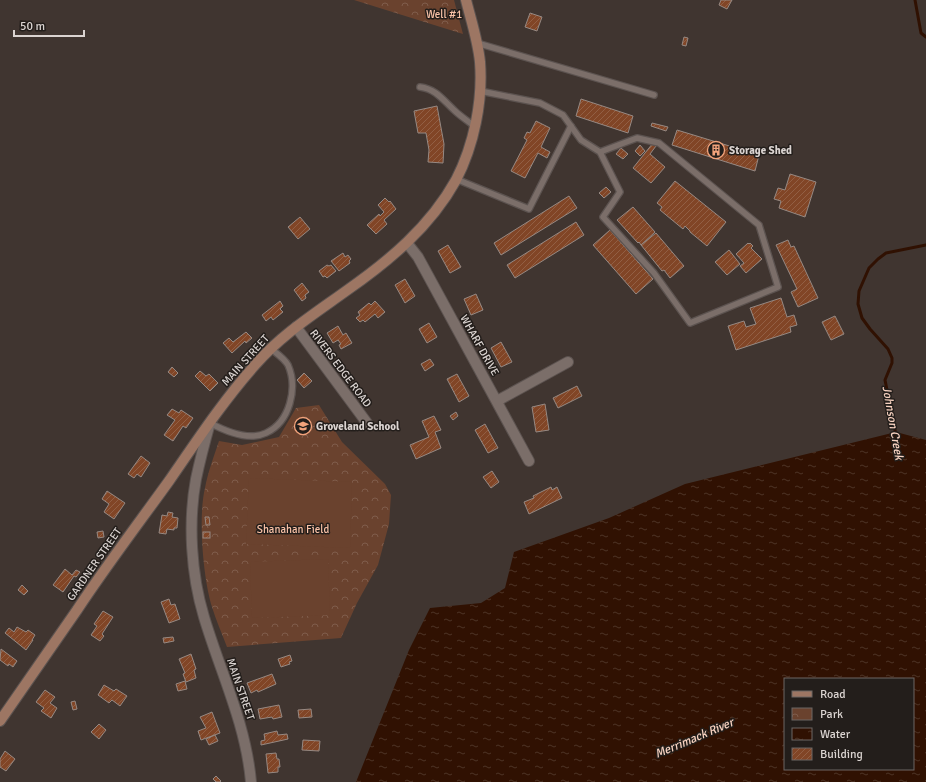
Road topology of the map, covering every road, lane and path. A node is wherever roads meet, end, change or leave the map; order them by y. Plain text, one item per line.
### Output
1 (466, 0) edge
2 (477, 42) junction
3 (420, 87) dead end
4 (480, 91) junction
5 (654, 95) dead end
6 (474, 126) junction
7 (571, 126) junction
8 (600, 152) junction
9 (456, 180) junction
10 (407, 243) junction
11 (296, 327) junction
12 (270, 348) junction
13 (568, 362) dead end
14 (497, 401) junction
15 (367, 422) dead end
16 (210, 423) junction
17 (529, 461) dead end
18 (0, 721) edge
19 (251, 782) edge

1 - 2 main road, MAIN STREET
2 - 4 main road, MAIN STREET
2 - 5 lane
3 - 6 lane
4 - 6 main road, MAIN STREET
4 - 7 lane
6 - 9 main road, MAIN STREET
7 - 8 lane
7 - 9 lane
8 - 8 lane
9 - 10 main road, MAIN STREET
10 - 11 main road, MAIN STREET
10 - 14 street, WHARF DRIVE
11 - 12 main road, MAIN STREET
11 - 15 street, RIVERS EDGE ROAD
12 - 16 main road, MAIN STREET
12 - 16 lane
13 - 14 street
14 - 17 street, WHARF DRIVE
16 - 18 main road, GARDNER STREET
16 - 19 street, MAIN STREET

